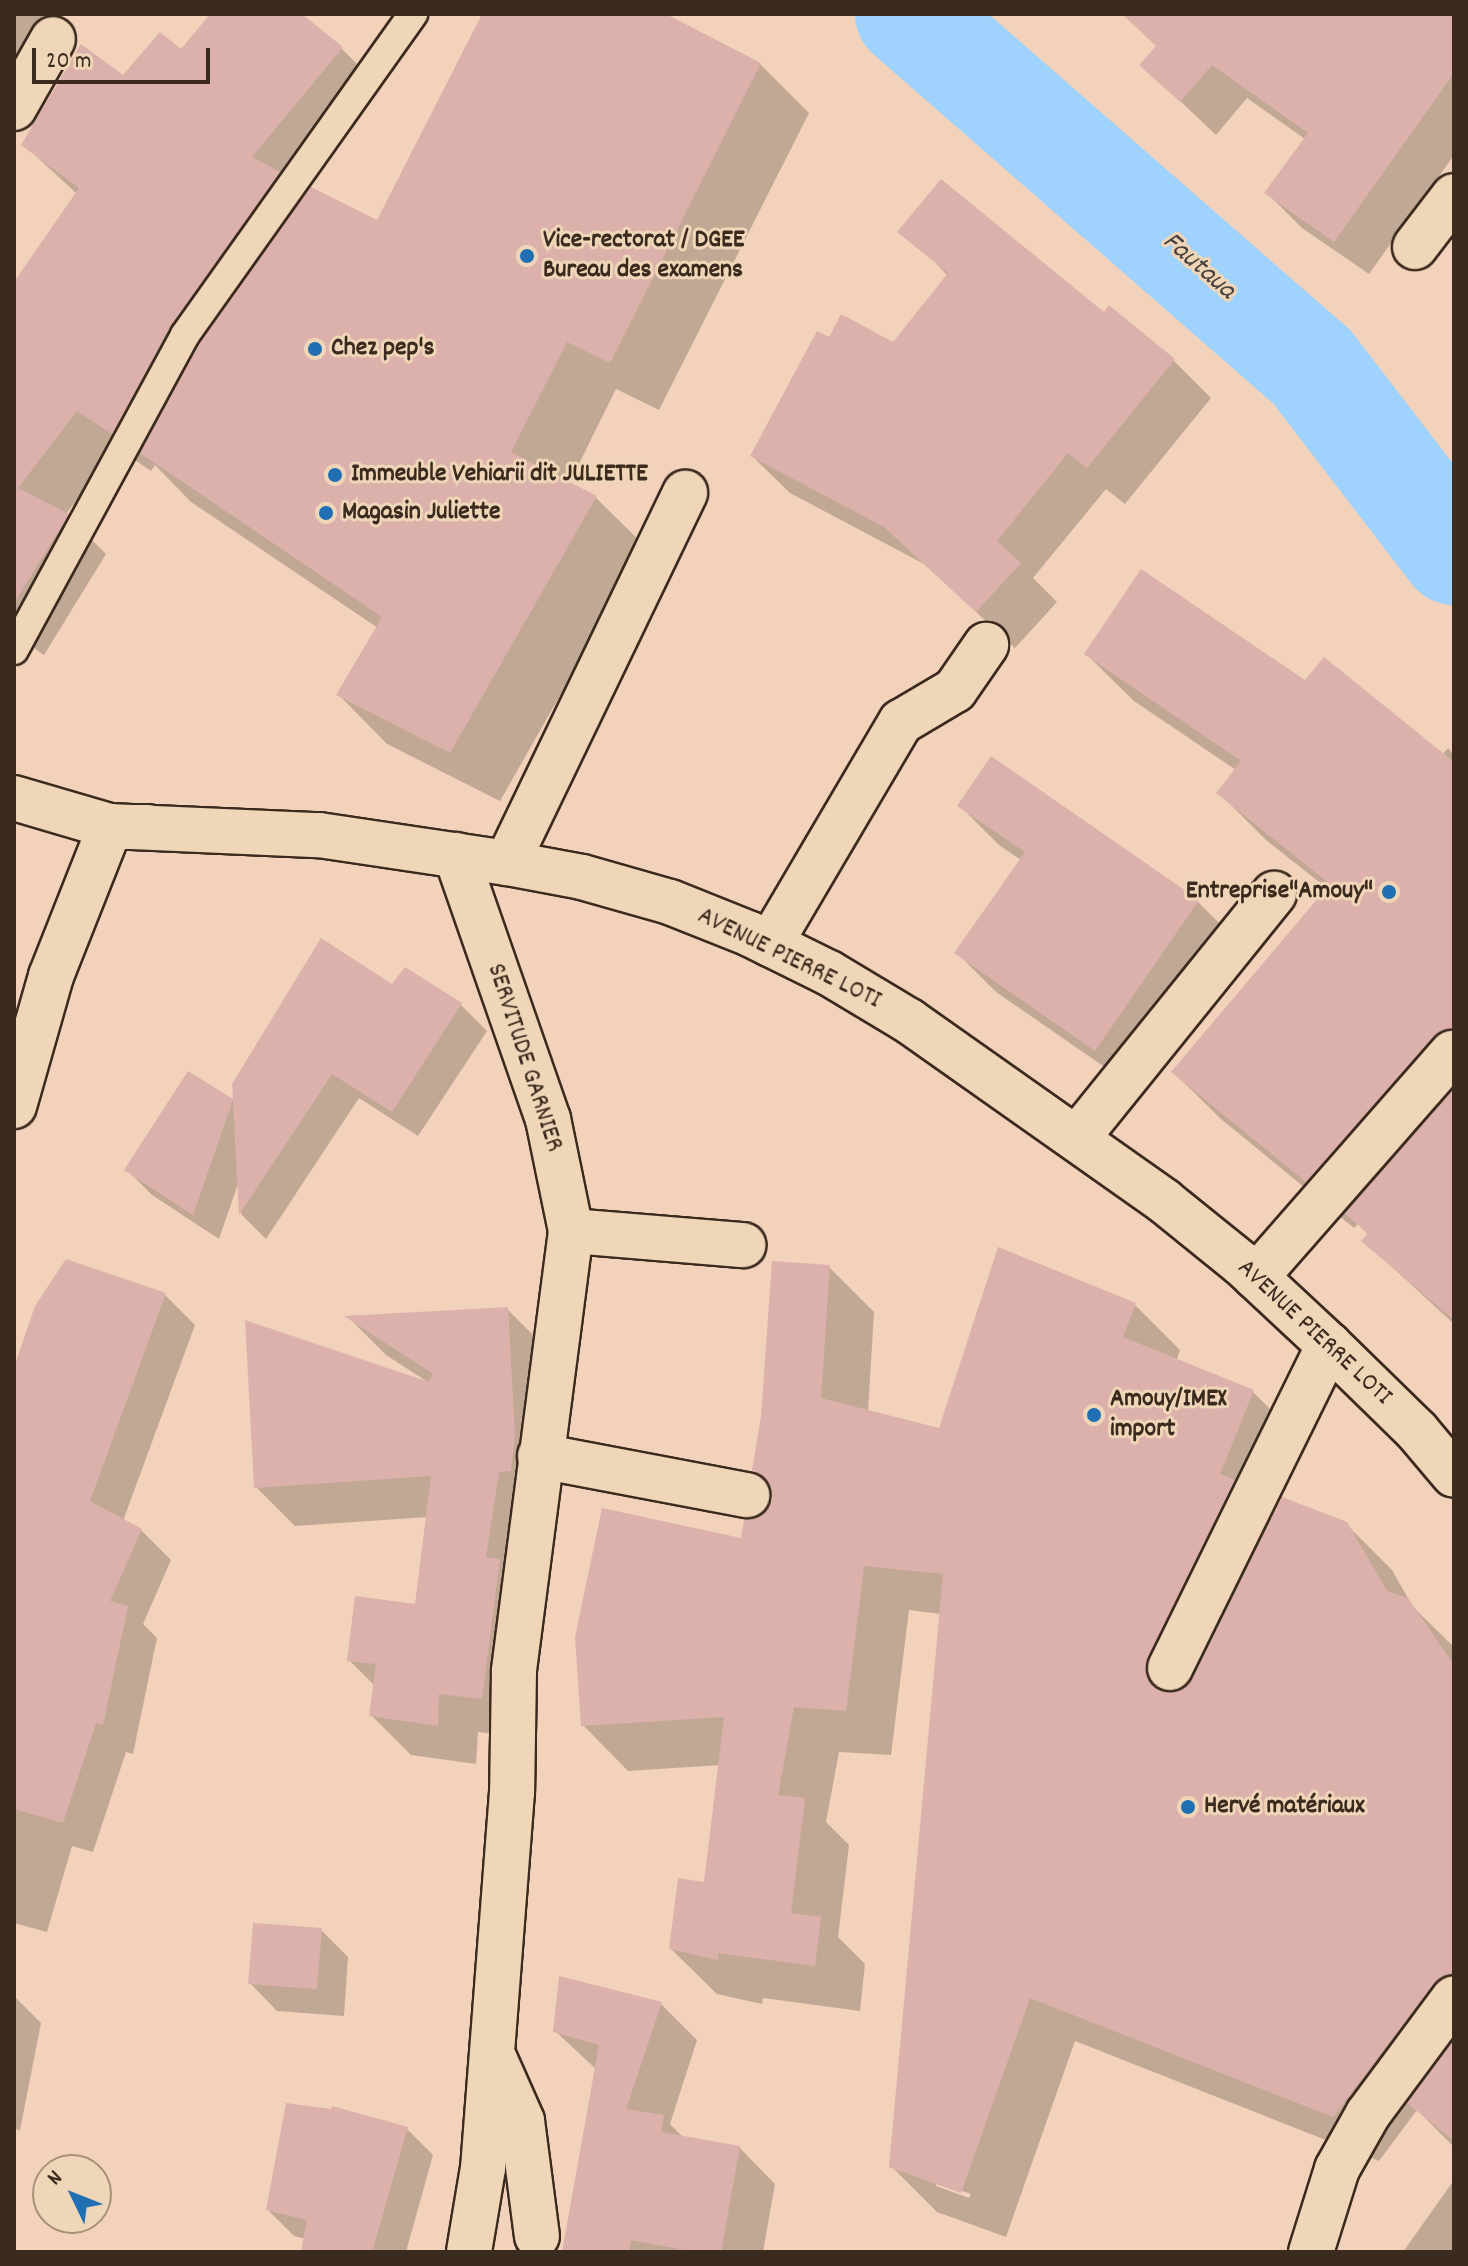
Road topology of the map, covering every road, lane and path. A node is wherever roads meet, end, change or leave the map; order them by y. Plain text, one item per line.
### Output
1 (413, 14) edge
2 (53, 39) dead end
3 (14, 108) edge
4 (1454, 196) edge
5 (1415, 247) dead end
6 (685, 493) dead end
7 (986, 645) dead end
8 (14, 650) edge
9 (14, 798) edge
10 (155, 828) junction
11 (456, 855) junction
12 (507, 863) junction
13 (1274, 894) dead end
14 (770, 944) junction
15 (1452, 1053) edge
16 (14, 1106) edge
17 (1077, 1138) junction
18 (571, 1231) junction
19 (743, 1245) dead end
20 (1256, 1277) junction
21 (1329, 1345) junction
22 (540, 1456) junction
23 (1454, 1475) edge
24 (747, 1495) dead end
25 (1170, 1668) dead end
26 (1454, 1998) edge
27 (492, 2054) junction
28 (537, 2236) dead end
29 (469, 2252) edge
30 (1311, 2252) edge

1 - 8 lane
2 - 3 street
4 - 5 street
6 - 12 street
7 - 14 street
9 - 10 street, AVENUE PIERRE LOTI
10 - 11 street, AVENUE PIERRE LOTI
10 - 16 street
11 - 12 street, AVENUE PIERRE LOTI
11 - 18 street, SERVITUDE GARNIER
12 - 14 street, AVENUE PIERRE LOTI
13 - 17 street
14 - 17 street, AVENUE PIERRE LOTI
15 - 20 street
17 - 20 street, AVENUE PIERRE LOTI
18 - 19 street
18 - 22 street, SERVITUDE GARNIER
20 - 21 street, AVENUE PIERRE LOTI
21 - 23 street, AVENUE PIERRE LOTI
21 - 25 street
22 - 24 street
22 - 27 street, SERVITUDE GARNIER
26 - 30 street
27 - 28 street
27 - 29 street, SERVITUDE GARNIER

